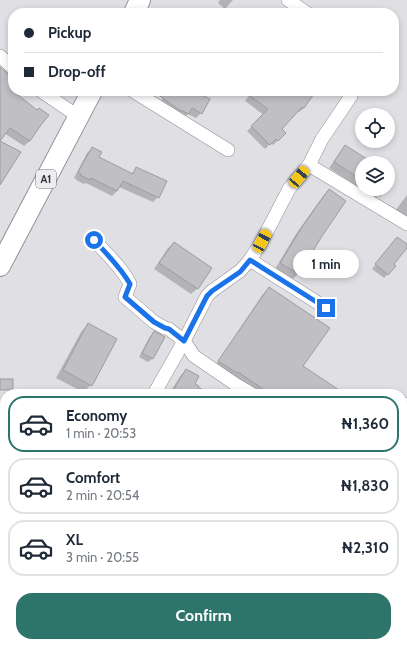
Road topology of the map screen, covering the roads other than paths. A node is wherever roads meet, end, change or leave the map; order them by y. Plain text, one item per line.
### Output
1 (288, 0) edge
2 (300, 8) edge
3 (0, 56) edge
4 (8, 63) edge
5 (48, 96) edge
6 (90, 96) edge
7 (141, 96) edge
8 (351, 96) edge
9 (79, 117) junction
10 (228, 150) dead end
11 (309, 165) junction
12 (407, 224) edge
13 (94, 240) dead end
14 (3, 255) edge
15 (250, 260) junction
16 (326, 308) dead end
17 (184, 341) junction
18 (194, 356) junction
19 (172, 362) junction
20 (157, 389) edge
21 (244, 389) edge

1 - 2 street
3 - 4 street
5 - 9 street
6 - 9 highway, A1
7 - 10 street
8 - 11 street
9 - 14 highway, A1
11 - 12 street
11 - 15 street
13 - 17 street
15 - 16 street
15 - 17 street
17 - 18 street
17 - 19 street
18 - 19 street
18 - 21 street
19 - 20 street

